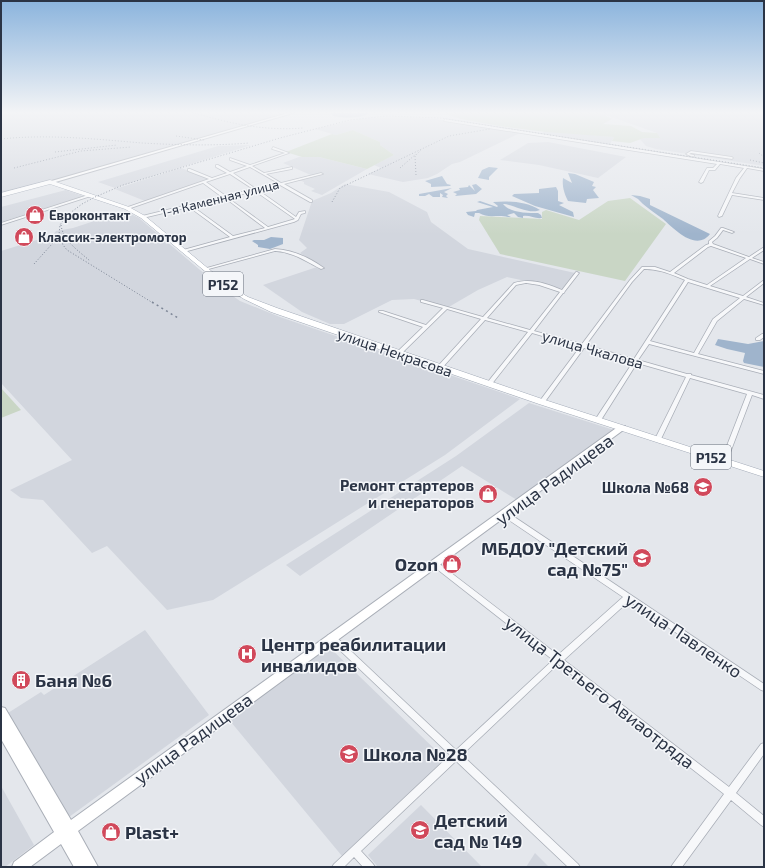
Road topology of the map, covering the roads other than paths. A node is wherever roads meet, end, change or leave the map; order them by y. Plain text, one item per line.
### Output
1 (149, 154) edge
2 (287, 154) edge
3 (659, 154) edge
4 (688, 154) edge
5 (701, 154) edge
6 (732, 158) dead end
7 (231, 159) dead end
8 (719, 163) junction
9 (217, 166) dead end
10 (250, 166) junction
11 (746, 167) junction
12 (764, 167) edge
13 (291, 168) dead end
14 (189, 170) dead end
15 (764, 170) edge
16 (231, 173) junction
17 (263, 174) junction
18 (321, 174) dead end
19 (212, 179) junction
20 (51, 182) junction
21 (204, 182) junction
22 (701, 182) dead end
23 (279, 184) junction
24 (255, 189) junction
25 (731, 194) junction
26 (1, 195) edge
27 (89, 196) junction
28 (226, 196) junction
29 (764, 199) edge
30 (311, 201) dead end
31 (188, 205) junction
32 (127, 208) junction
33 (304, 212) dead end
34 (720, 216) dead end
35 (143, 217) junction
36 (297, 220) junction
37 (1, 224) edge
38 (268, 228) junction
39 (732, 232) dead end
40 (232, 237) junction
41 (711, 245) junction
42 (764, 248) edge
43 (184, 251) junction
44 (749, 258) junction
45 (764, 263) edge
46 (322, 268) dead end
47 (205, 269) junction
48 (577, 273) dead end
49 (672, 273) junction
50 (687, 280) junction
51 (764, 281) edge
52 (709, 285) junction
53 (562, 292) junction
54 (743, 297) junction
55 (423, 301) dead end
56 (764, 304) edge
57 (446, 308) junction
58 (381, 312) dead end
59 (485, 319) junction
60 (427, 327) junction
61 (531, 332) junction
62 (764, 335) edge
63 (758, 339) dead end
64 (647, 342) junction
65 (584, 346) junction
66 (399, 353) junction
67 (696, 354) junction
68 (636, 361) junction
69 (440, 367) junction
70 (764, 373) edge
71 (689, 375) junction
72 (489, 384) junction
73 (750, 393) junction
74 (764, 397) edge
75 (542, 402) junction
76 (598, 420) junction
77 (622, 428) junction
78 (658, 439) junction
79 (724, 461) junction
80 (764, 474) edge
81 (505, 514) junction
82 (435, 564) junction
83 (628, 597) junction
84 (331, 638) junction
85 (558, 660) junction
86 (764, 688) edge
87 (1, 712) edge
88 (1, 728) edge
89 (764, 748) edge
90 (457, 756) junction
91 (729, 793) junction
92 (764, 822) edge
93 (65, 831) junction
94 (355, 851) junction
95 (19, 867) edge
96 (82, 867) edge
97 (91, 867) edge
98 (337, 867) edge
99 (370, 867) edge
100 (575, 867) edge
101 (676, 867) edge

1 - 20 main road
2 - 10 street
3 - 8 street
4 - 12 street
5 - 6 street
7 - 10 street
8 - 11 street
8 - 22 street
9 - 16 street
10 - 16 street
10 - 17 street
11 - 15 street
11 - 25 street
13 - 17 street
14 - 19 street
16 - 19 street
16 - 24 street
17 - 23 street
18 - 23 street, 1-я Каменная улица
19 - 21 street
20 - 26 main road
20 - 27 main road, улица Некрасова / Р152
21 - 28 street
21 - 32 street
23 - 24 street, 1-я Каменная улица
23 - 30 street
24 - 28 street, 1-я Каменная улица
24 - 36 street
25 - 29 street
25 - 34 street
27 - 32 main road, улица Некрасова / Р152
27 - 37 street
28 - 31 street, 1-я Каменная улица
28 - 38 street
31 - 35 street, 1-я Каменная улица
31 - 40 street
32 - 35 main road, улица Некрасова / Р152
33 - 36 street
35 - 43 main road, улица Некрасова / Р152
36 - 38 street
38 - 40 street
39 - 41 street
40 - 43 street
41 - 44 street
41 - 49 street
42 - 44 street
43 - 47 main road, улица Некрасова / Р152
44 - 45 street
44 - 52 street
46 - 47 street
47 - 66 main road, улица Некрасова / Р152
48 - 53 street
49 - 50 street
49 - 65 street
50 - 52 street
50 - 64 street
51 - 54 street
52 - 54 street
53 - 59 street
53 - 61 street
54 - 56 street
54 - 67 street
55 - 57 street, улица Чкалова
57 - 59 street, улица Чкалова
57 - 60 street
58 - 60 street
59 - 61 street, улица Чкалова
59 - 69 street
60 - 66 street
61 - 65 street, улица Чкалова
61 - 72 street
62 - 63 street
64 - 67 street
64 - 68 street
65 - 68 street, улица Чкалова
65 - 75 street
66 - 69 main road, улица Некрасова / Р152
67 - 70 street
68 - 71 street, улица Чкалова
68 - 76 street
69 - 72 main road, улица Некрасова / Р152
71 - 73 street, улица Чкалова
71 - 78 street
72 - 75 main road, улица Некрасова / Р152
73 - 74 street, улица Чкалова
73 - 79 street
75 - 76 main road, улица Некрасова / Р152
76 - 77 main road, улица Некрасова / Р152
77 - 78 main road, улица Некрасова / Р152
77 - 81 main road, улица Радищева
78 - 79 main road, улица Некрасова / Р152
79 - 80 main road, улица Некрасова / Р152
81 - 82 main road, улица Радищева
81 - 83 street, улица Павленко
82 - 84 main road, улица Радищева
82 - 85 street, улица Третьего Авиаотряда
83 - 85 street
83 - 86 street, улица Павленко
84 - 90 street
84 - 93 main road, улица Радищева
85 - 90 street
85 - 91 street, улица Третьего Авиаотряда
87 - 93 main road
88 - 93 main road
89 - 91 street
90 - 94 street
90 - 100 street
91 - 92 street, улица Третьего Авиаотряда
91 - 101 street
93 - 95 main road, улица Радищева
93 - 96 main road
93 - 97 main road
94 - 98 street
94 - 99 street

